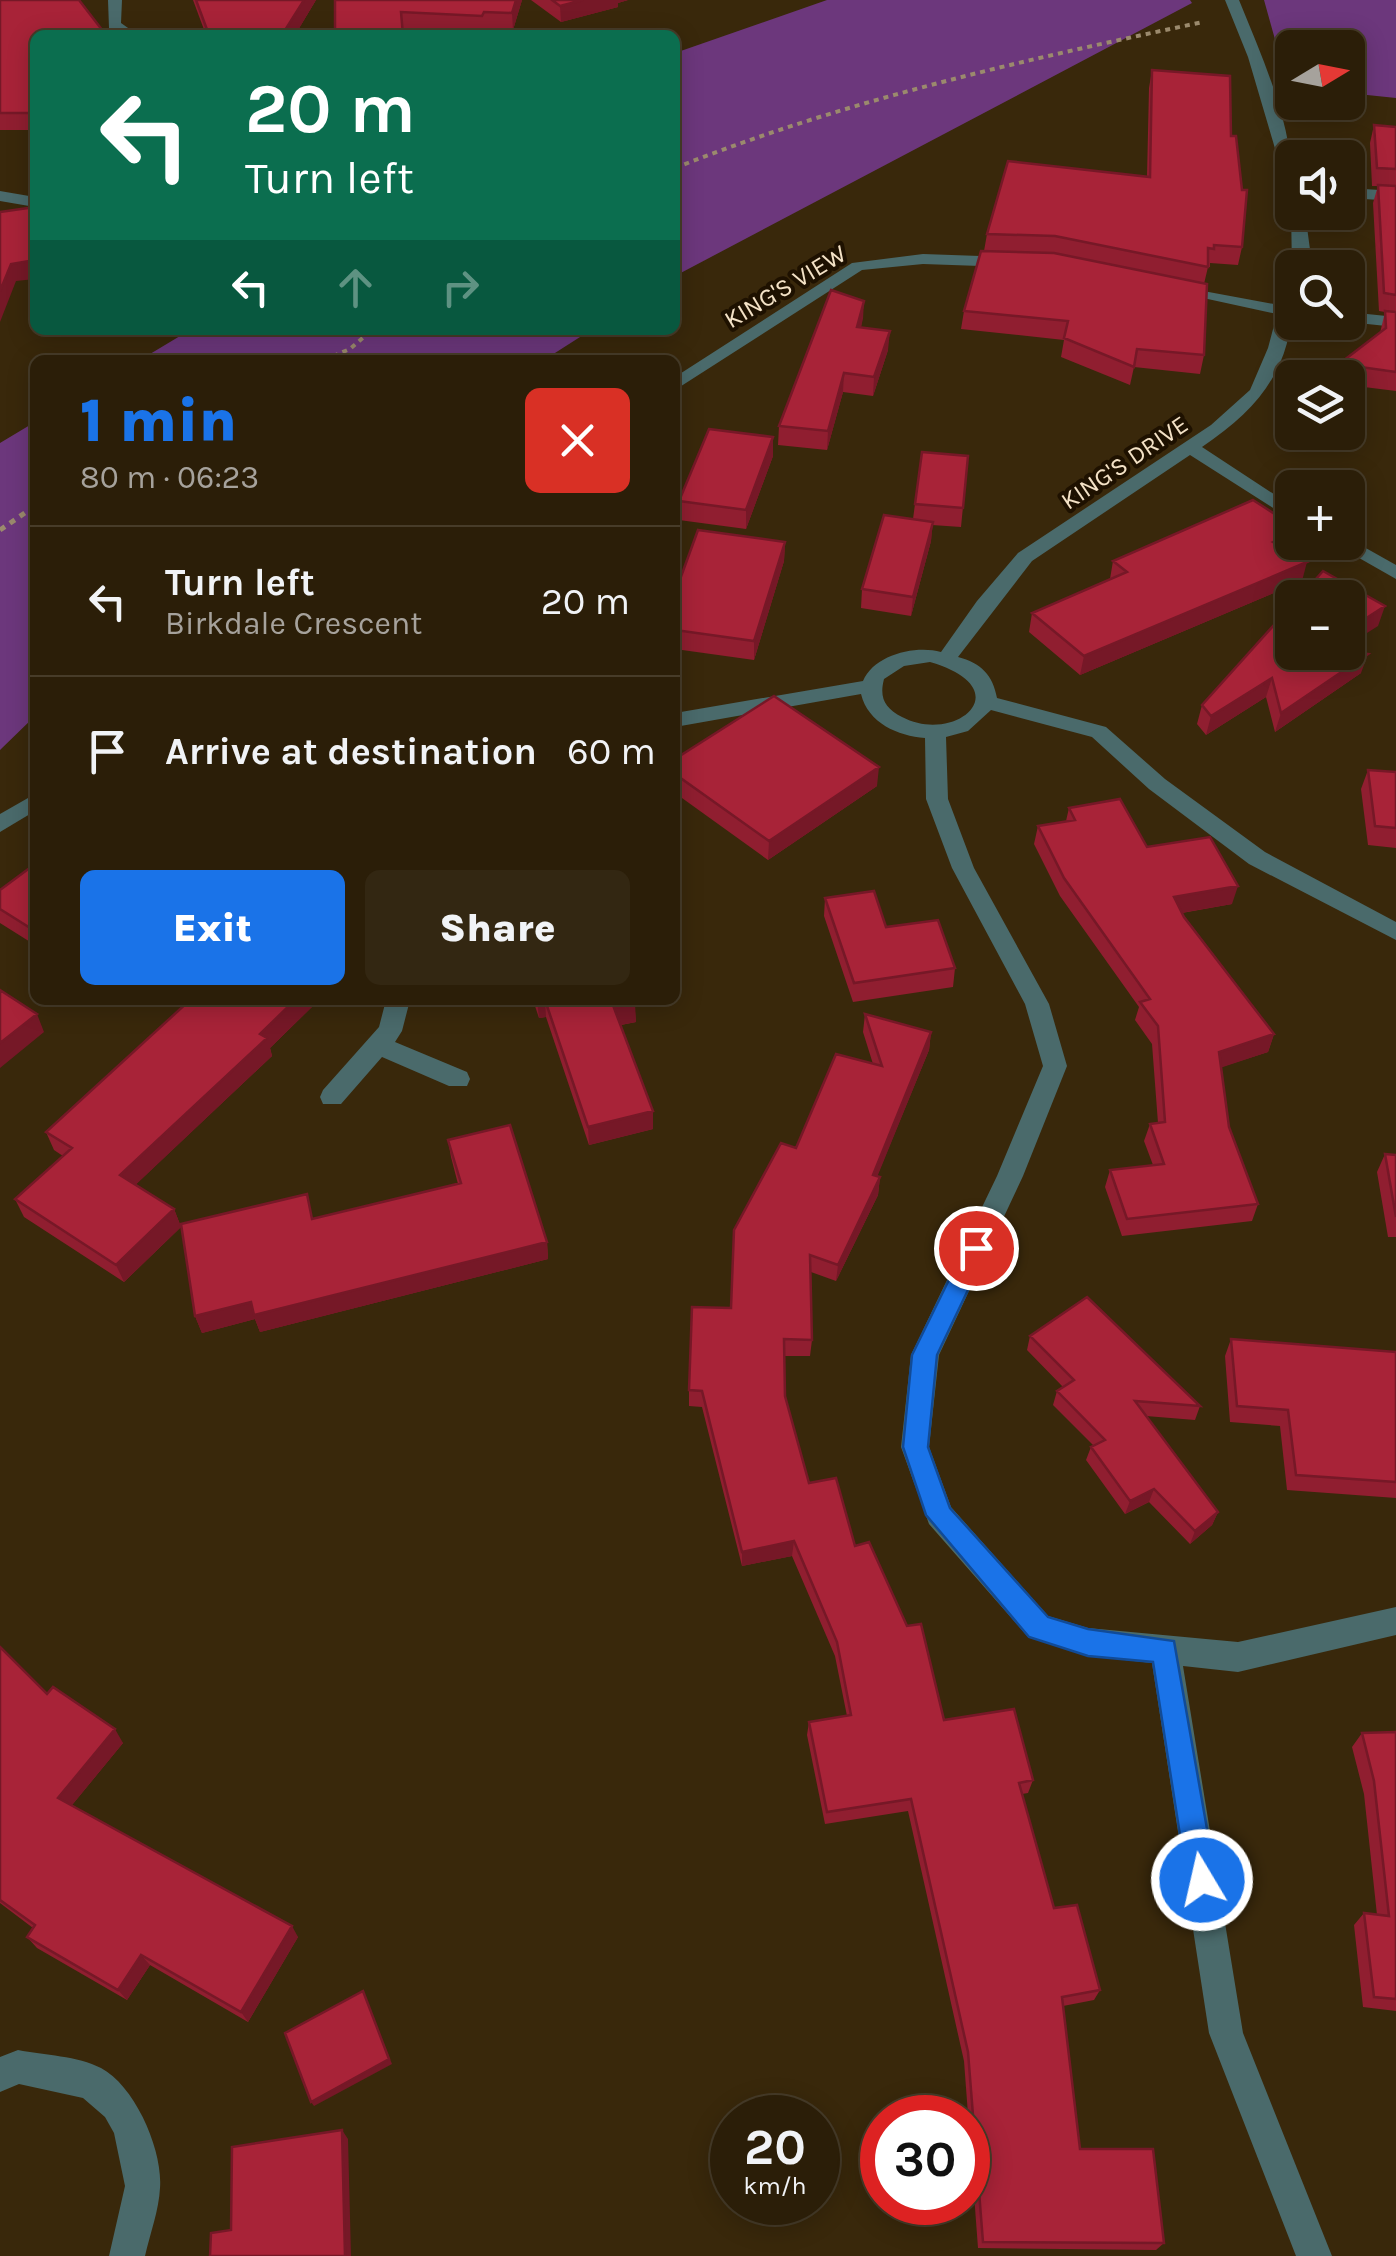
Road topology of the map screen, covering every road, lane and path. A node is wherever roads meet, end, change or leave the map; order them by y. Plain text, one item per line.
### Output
1 (115, 0) edge
2 (1235, 8) edge
3 (122, 30) edge
4 (1279, 140) edge
5 (680, 166) edge
6 (1365, 194) edge
7 (0, 196) edge
8 (1396, 196) edge
9 (30, 201) edge
10 (1033, 262) edge
11 (1150, 283) edge
12 (1275, 308) edge
13 (1365, 319) edge
14 (1396, 322) edge
15 (366, 335) edge
16 (1280, 340) edge
17 (336, 355) edge
18 (680, 382) edge
19 (1191, 448) junction
20 (1275, 503) edge
21 (30, 509) edge
22 (0, 530) edge
23 (1365, 556) edge
24 (1396, 573) edge
25 (948, 658) junction
26 (871, 686) junction
27 (988, 702) junction
28 (680, 719) edge
29 (936, 732) junction
30 (30, 804) edge
31 (0, 824) edge
32 (1396, 932) edge
33 (397, 1005) edge
34 (378, 1045) junction
35 (458, 1079) dead end
36 (332, 1097) dead end
37 (1396, 1621) edge
38 (1165, 1650) junction
39 (0, 2075) edge
40 (127, 2256) edge
41 (1314, 2256) edge

1 - 3 street
2 - 4 street
2 - 5 path
6 - 8 street
7 - 9 street
10 - 18 street, KING'S VIEW
11 - 12 street
13 - 14 street
15 - 17 path
16 - 19 street, KING'S DRIVE
19 - 20 street
19 - 25 street, KING'S DRIVE
21 - 22 path
23 - 24 street
25 - 26 street
25 - 27 street
26 - 28 street
26 - 29 street
27 - 29 street
27 - 32 street
29 - 38 street
30 - 31 street
33 - 34 street
34 - 35 street
34 - 36 street
37 - 38 street
38 - 41 street
39 - 40 street

